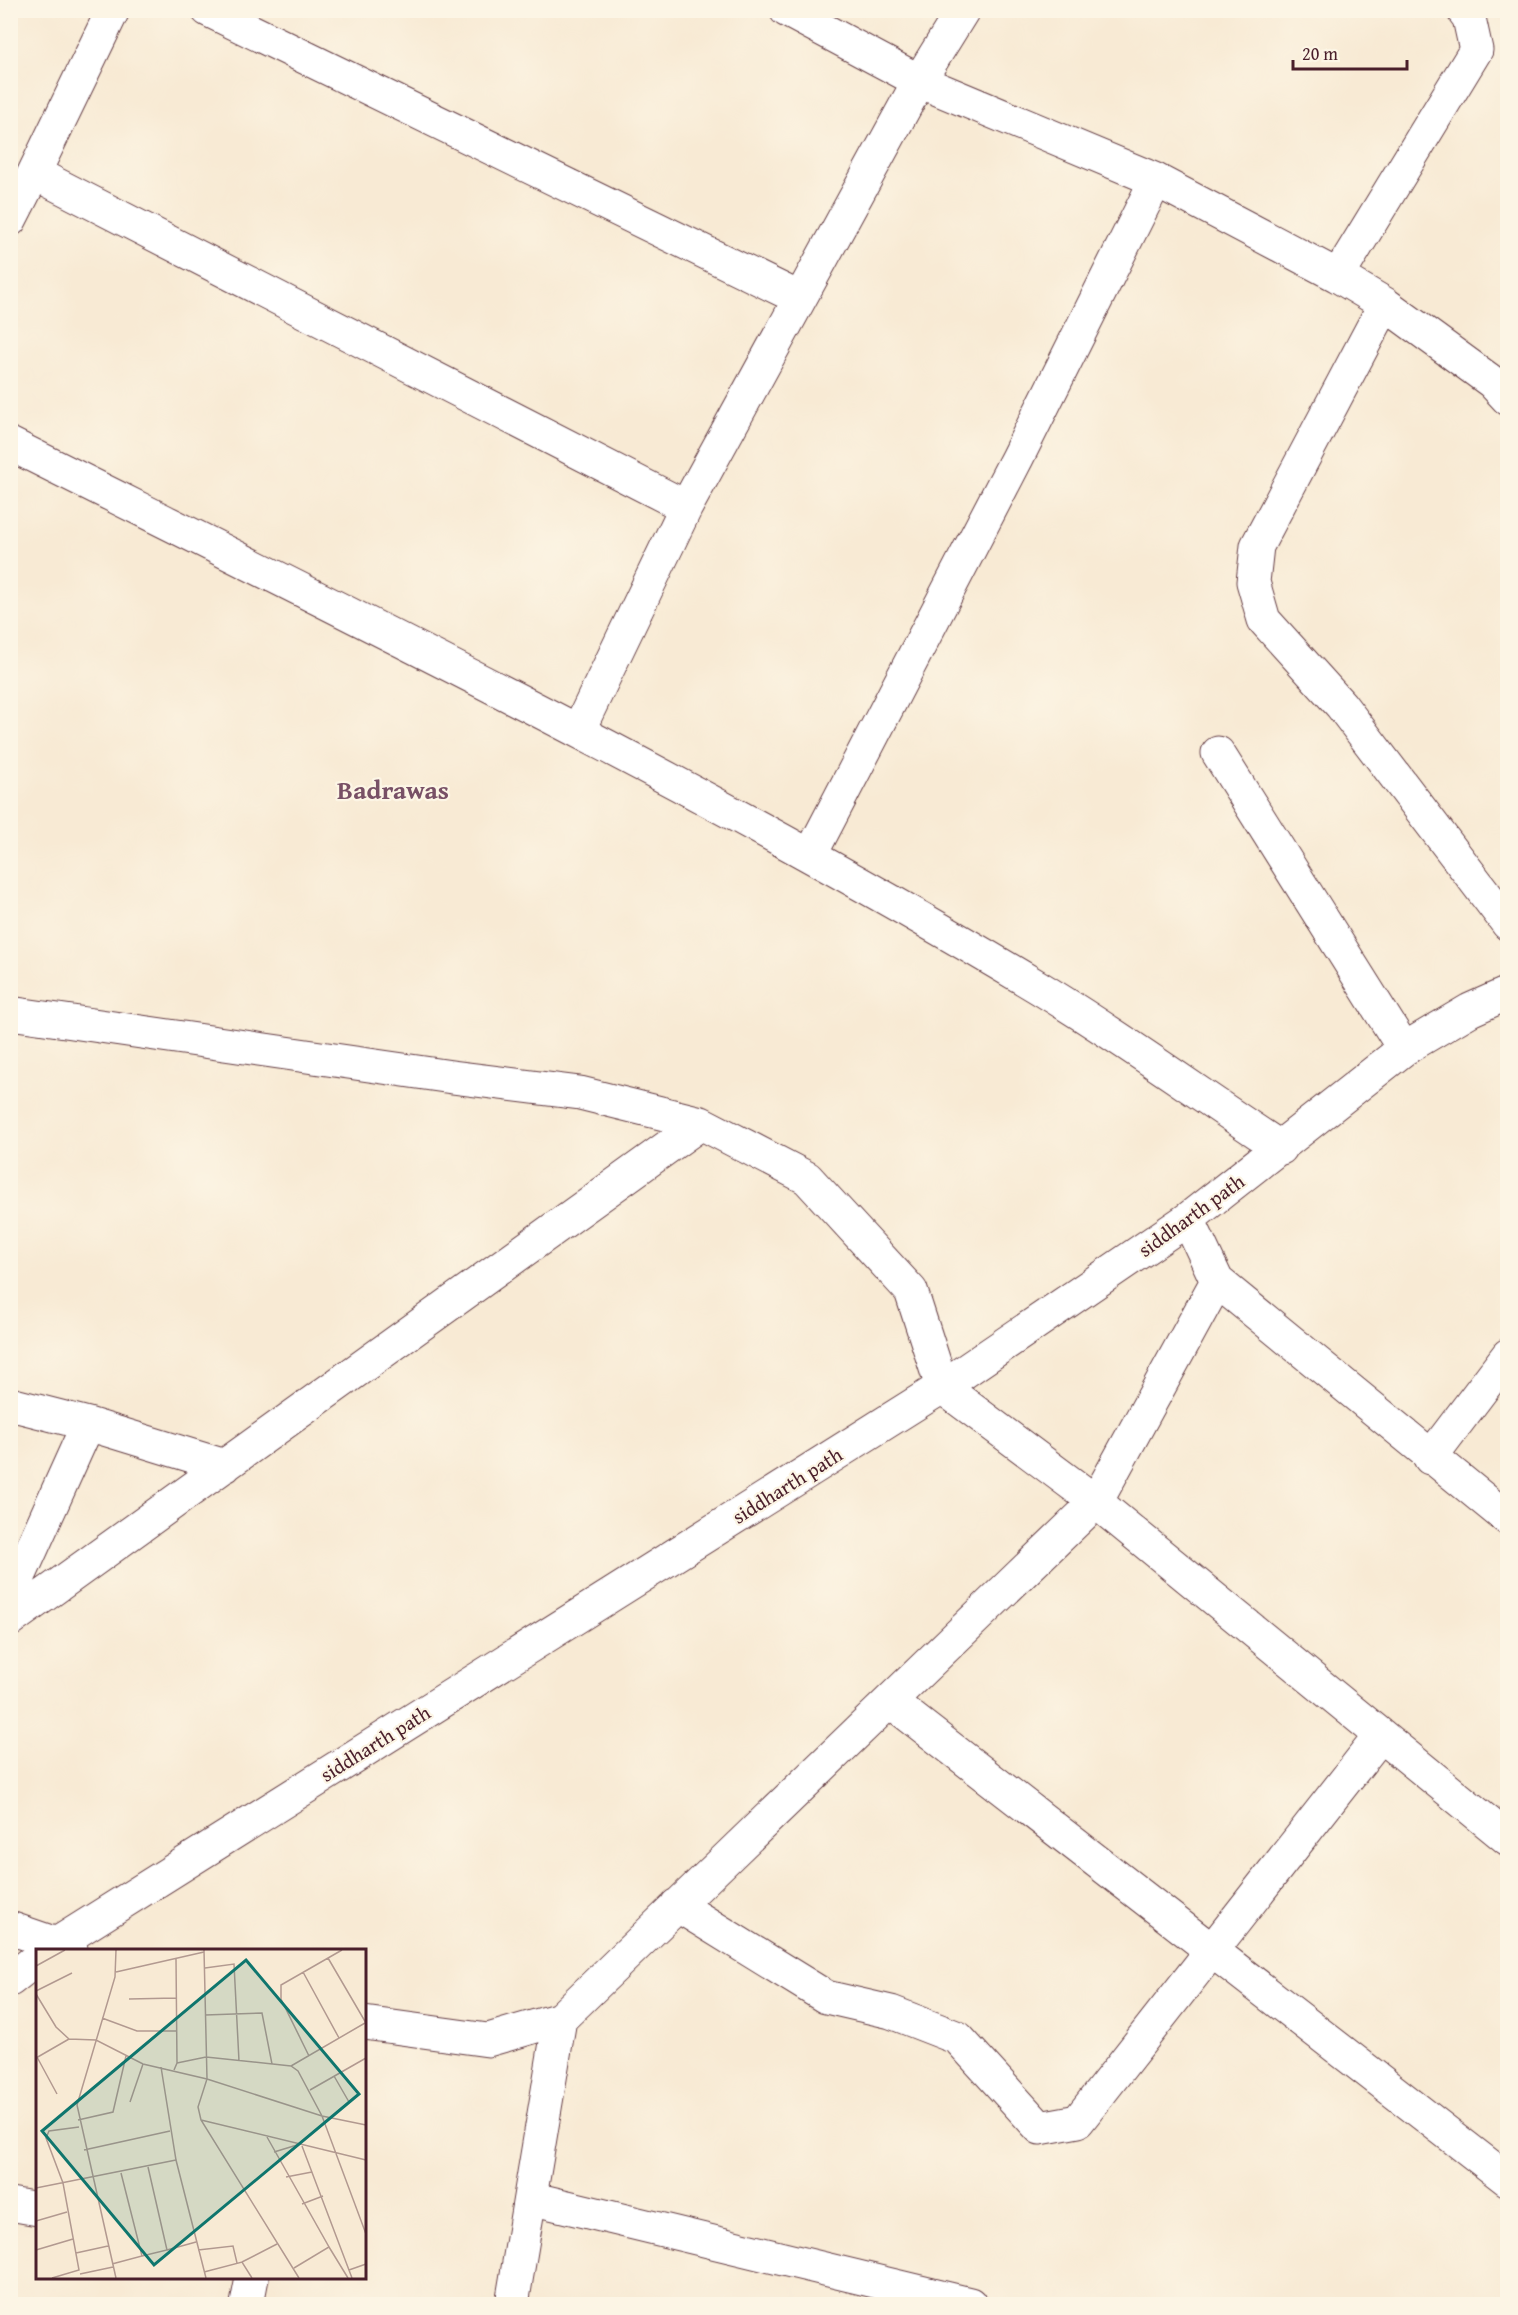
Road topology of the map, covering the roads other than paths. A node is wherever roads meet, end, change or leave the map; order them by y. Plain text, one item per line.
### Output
1 (113, 10) edge
2 (207, 10) edge
3 (786, 10) edge
4 (963, 10) edge
5 (1463, 10) edge
6 (919, 81) junction
7 (34, 173) junction
8 (1156, 180) junction
9 (10, 220) edge
10 (1338, 276) junction
11 (799, 298) junction
12 (1385, 304) junction
13 (1508, 399) edge
14 (10, 444) edge
15 (686, 507) junction
16 (579, 729) junction
17 (1218, 753) dead end
18 (811, 854) junction
19 (1508, 924) edge
20 (1508, 993) edge
21 (10, 1013) edge
22 (1404, 1049) junction
23 (701, 1123) junction
24 (1281, 1148) junction
25 (1188, 1219) junction
26 (1217, 1281) junction
27 (1508, 1355) edge
28 (942, 1387) junction
29 (10, 1404) edge
30 (88, 1424) junction
31 (1430, 1458) junction
32 (225, 1466) junction
33 (1096, 1502) junction
34 (1508, 1519) edge
35 (10, 1597) edge
36 (10, 1620) edge
37 (890, 1701) junction
38 (1381, 1735) junction
39 (1508, 1839) edge
40 (678, 1905) junction
41 (10, 1928) edge
42 (50, 1949) edge
43 (57, 1949) edge
44 (1211, 1951) junction
45 (36, 1963) edge
46 (10, 1980) edge
47 (560, 2019) junction
48 (366, 2023) edge
49 (1508, 2180) edge
50 (530, 2198) junction
51 (10, 2204) edge
52 (36, 2209) edge
53 (252, 2279) edge
54 (247, 2304) edge
55 (512, 2304) edge
56 (970, 2304) edge

1 - 7 street
2 - 11 street
3 - 6 street
4 - 6 street
5 - 10 street
6 - 8 street
6 - 11 street
7 - 9 street
7 - 15 street
8 - 10 street
8 - 18 street
10 - 12 street
11 - 15 street
12 - 13 street
12 - 19 street
14 - 16 street
15 - 16 street
16 - 18 street
17 - 22 street
18 - 24 street
20 - 22 street, siddharth path
21 - 23 street
22 - 24 street, siddharth path
23 - 28 street
23 - 32 street
24 - 25 street, siddharth path
25 - 26 street
25 - 28 street, siddharth path
26 - 31 street
26 - 33 street
27 - 31 street
28 - 33 street
28 - 43 street, siddharth path
29 - 30 street
30 - 32 street
30 - 35 street
31 - 34 street
32 - 36 street
33 - 37 street
33 - 38 street
37 - 40 street
37 - 44 street
38 - 39 street
38 - 44 street
40 - 44 street
40 - 47 street
41 - 42 street
44 - 49 street
45 - 46 street, siddharth path
47 - 48 street
47 - 50 street
50 - 55 street
50 - 56 street
51 - 52 street
53 - 54 street

